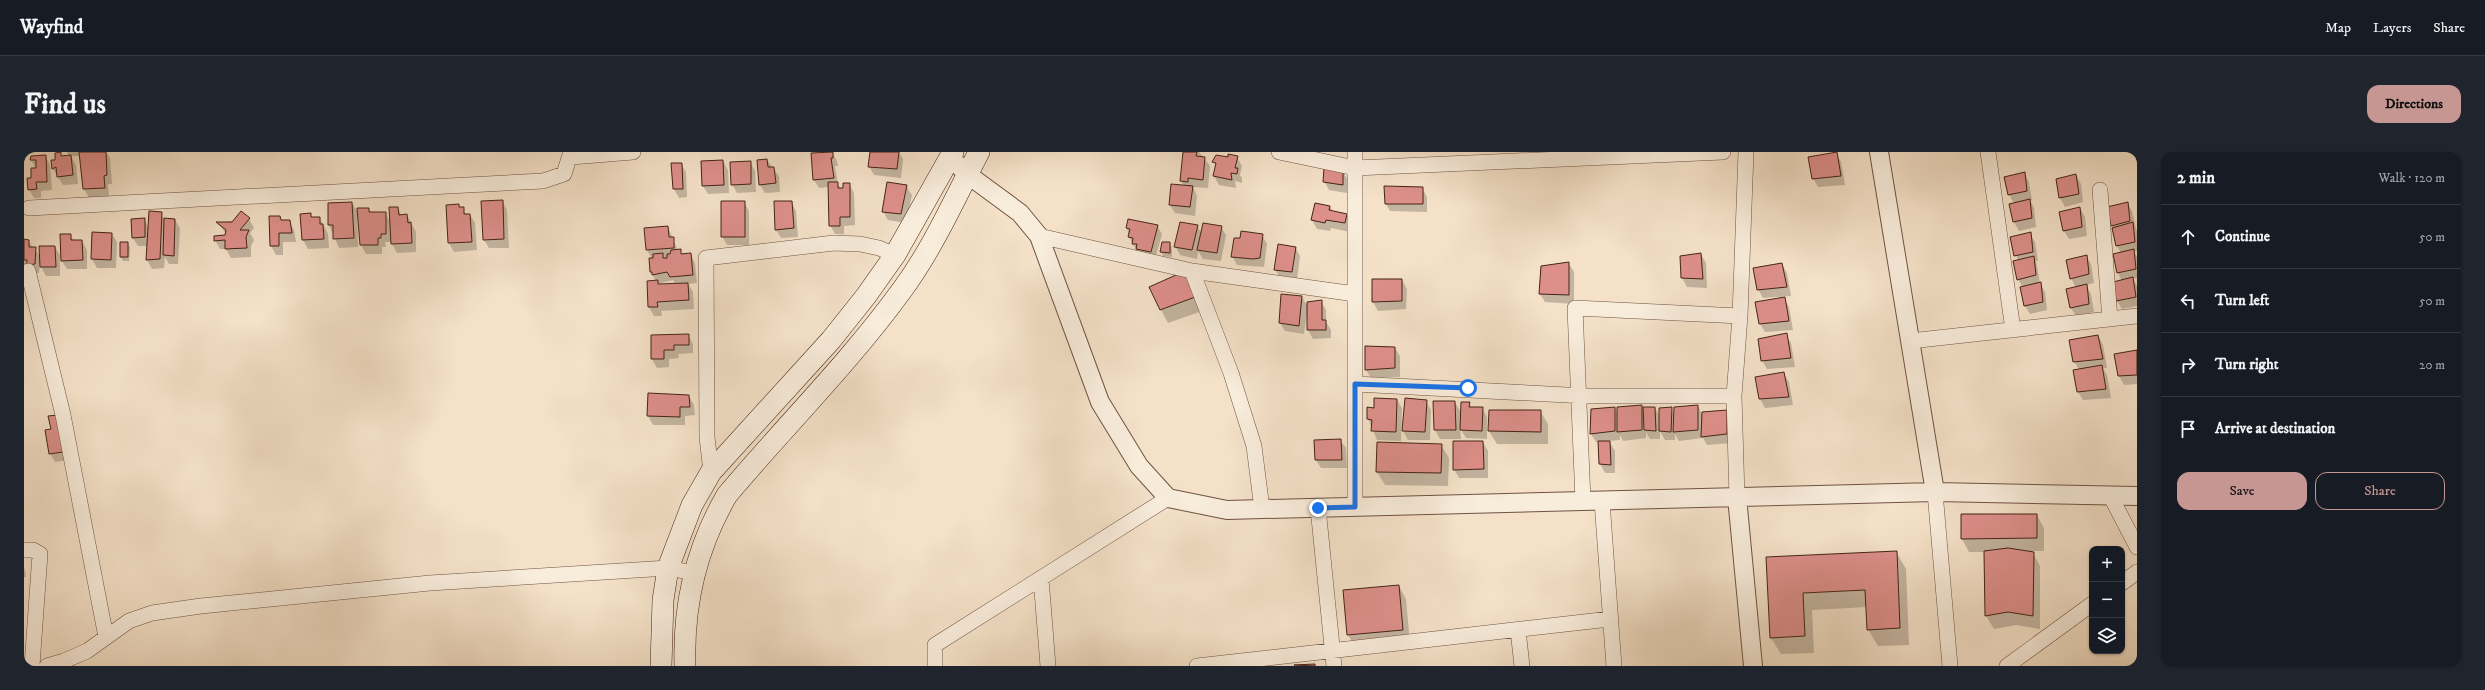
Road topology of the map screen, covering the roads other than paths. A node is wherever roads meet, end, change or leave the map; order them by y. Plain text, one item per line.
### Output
1 (633, 152) edge
2 (979, 152) edge
3 (1279, 152) edge
4 (1355, 152) edge
5 (1723, 152) edge
6 (1746, 152) edge
7 (1879, 152) edge
8 (1988, 152) edge
9 (571, 154) edge
10 (947, 154) edge
11 (1355, 168) junction
12 (967, 174) junction
13 (2100, 190) dead end
14 (28, 208) dead end
15 (1039, 236) junction
16 (895, 255) junction
17 (28, 271) dead end
18 (1192, 271) junction
19 (1355, 294) junction
20 (1740, 316) junction
21 (2137, 316) edge
22 (2110, 319) junction
23 (2013, 330) junction
24 (1910, 341) junction
25 (1355, 384) junction
26 (1578, 395) junction
27 (1734, 396) junction
28 (711, 472) junction
29 (1935, 492) junction
30 (2111, 496) junction
31 (2137, 496) edge
32 (1737, 497) junction
33 (1168, 498) junction
34 (1583, 501) junction
35 (1602, 501) junction
36 (1355, 507) junction
37 (1318, 508) junction
38 (1262, 509) junction
39 (2137, 547) edge
40 (24, 550) edge
41 (668, 568) junction
42 (2137, 572) edge
43 (694, 573) junction
44 (1041, 578) junction
45 (2123, 582) edge
46 (2089, 606) edge
47 (1610, 619) junction
48 (1518, 630) junction
49 (106, 637) junction
50 (1332, 651) junction
51 (32, 666) edge
52 (47, 666) edge
53 (661, 666) edge
54 (685, 666) edge
55 (935, 666) edge
56 (1048, 666) edge
57 (1196, 666) edge
58 (1334, 666) edge
59 (1522, 666) edge
60 (1614, 666) edge
61 (1753, 666) edge
62 (1950, 666) edge
63 (2007, 666) edge

1 - 9 street
2 - 12 main road
3 - 11 street
4 - 11 street
5 - 11 street
6 - 20 street
7 - 24 street
8 - 23 street
9 - 14 street
10 - 12 street
10 - 16 main road
11 - 19 street
12 - 15 street
12 - 43 main road
13 - 22 street
15 - 18 street
15 - 33 street
16 - 28 main road
16 - 28 street
17 - 49 street
18 - 19 street
18 - 38 street
19 - 25 street
20 - 26 street
20 - 27 street
21 - 22 street
22 - 23 street
23 - 24 street
24 - 29 street
25 - 26 street
25 - 36 street
26 - 27 street
26 - 34 street
27 - 32 street
28 - 41 main road
29 - 30 street
29 - 32 street
29 - 62 street
30 - 31 street
30 - 39 street
32 - 35 street
32 - 61 street
33 - 38 street
33 - 44 street
34 - 35 street
34 - 36 street
35 - 47 street
36 - 37 street
37 - 38 street
37 - 50 street
40 - 51 street
41 - 43 street
41 - 49 street
41 - 53 main road
42 - 45 street
43 - 54 main road
44 - 55 street
44 - 56 street
46 - 63 street
47 - 48 street
47 - 60 street
48 - 50 street
48 - 59 street
49 - 52 street
50 - 57 street
50 - 58 street

